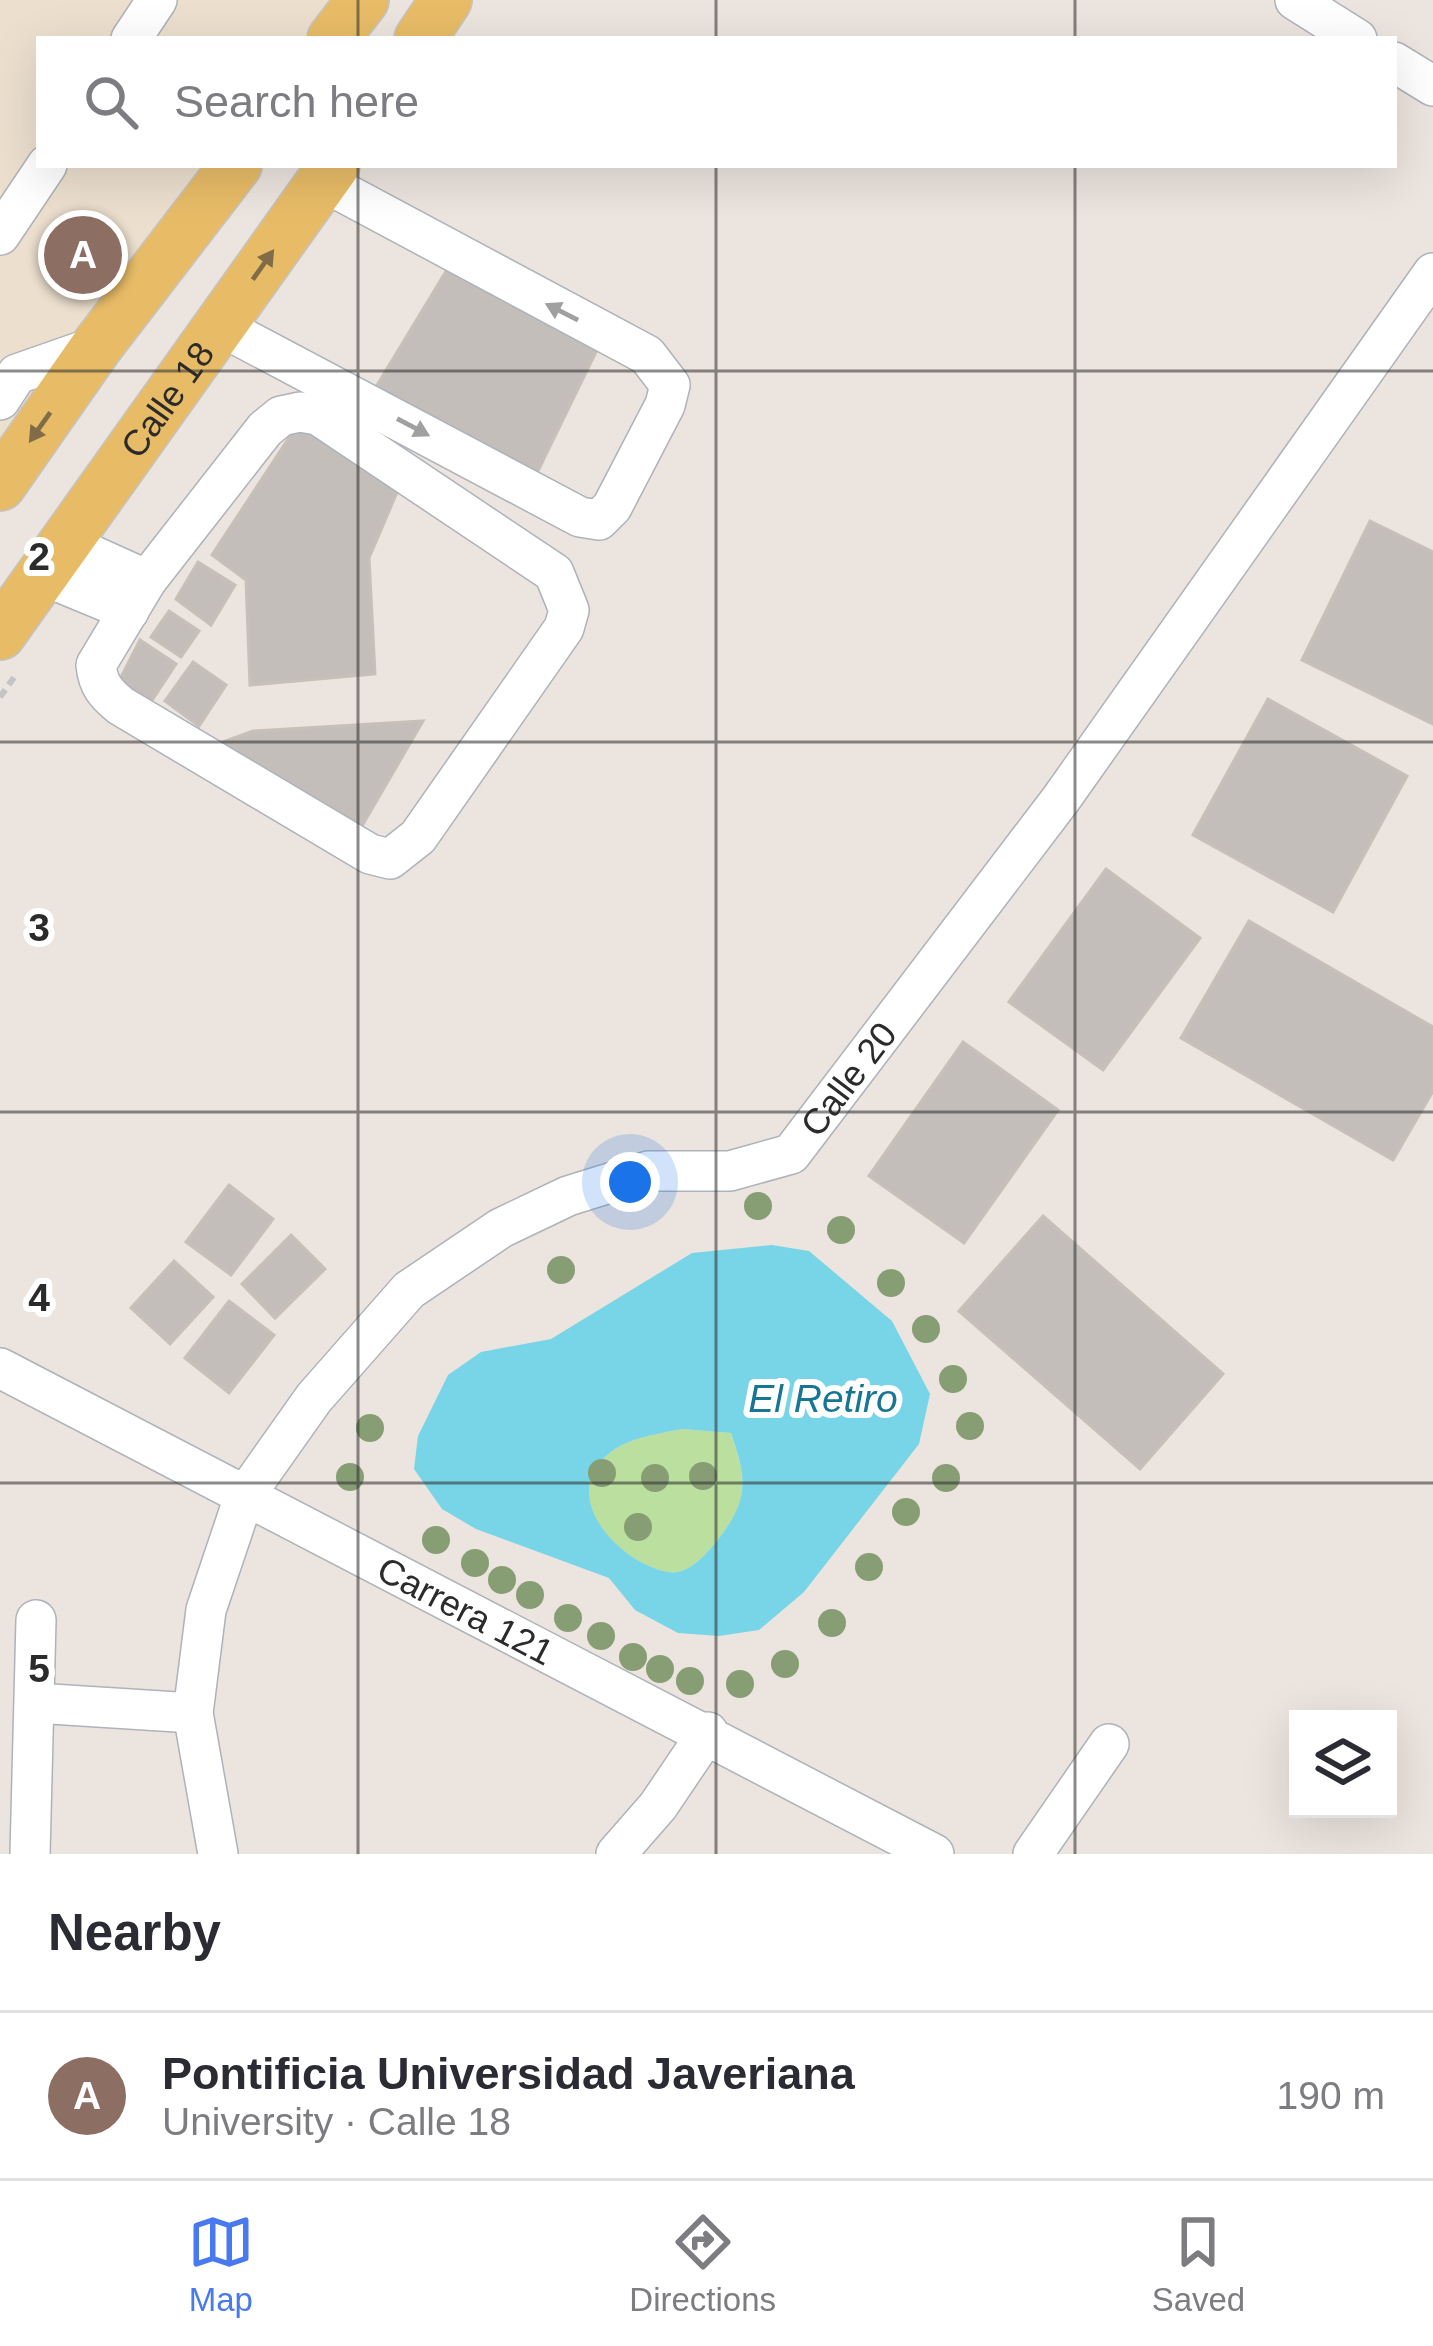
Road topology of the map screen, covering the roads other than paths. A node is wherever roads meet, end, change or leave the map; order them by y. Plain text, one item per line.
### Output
1 (157, 0) edge
2 (363, 0) edge
3 (446, 0) edge
4 (1295, 0) edge
5 (132, 36) edge
6 (335, 36) edge
7 (422, 36) edge
8 (1352, 36) edge
9 (1397, 64) edge
10 (1433, 86) edge
11 (45, 168) edge
12 (234, 168) edge
13 (328, 173) edge
14 (0, 235) edge
15 (1433, 273) edge
16 (220, 326) junction
17 (97, 346) junction
18 (0, 400) edge
19 (0, 484) edge
20 (54, 559) junction
21 (138, 596) junction
22 (0, 634) edge
23 (0, 1368) edge
24 (244, 1498) junction
25 (36, 1621) dead end
26 (35, 1703) junction
27 (194, 1713) junction
28 (708, 1732) junction
29 (1109, 1744) dead end
30 (30, 1854) edge
31 (218, 1854) edge
32 (616, 1854) edge
33 (934, 1854) edge
34 (1033, 1854) edge

1 - 5 street
2 - 6 main road
3 - 7 main road
4 - 8 street
9 - 10 street
11 - 14 street
12 - 17 main road
16 -> 13 main road, Calle 18
16 -> 13 street
15 - 24 street, Calle 20
16 - 20 main road, Calle 18
17 - 18 street
17 -> 19 main road
20 - 21 street
20 - 22 main road, Calle 18
21 - 21 street
23 - 24 street, Carrera 121
24 - 27 street, Calle 20
24 - 28 street, Carrera 121
25 - 26 street
26 - 27 street
26 - 30 street
27 - 31 street, Calle 20
28 - 32 street
28 - 33 street, Carrera 121
29 - 34 street

